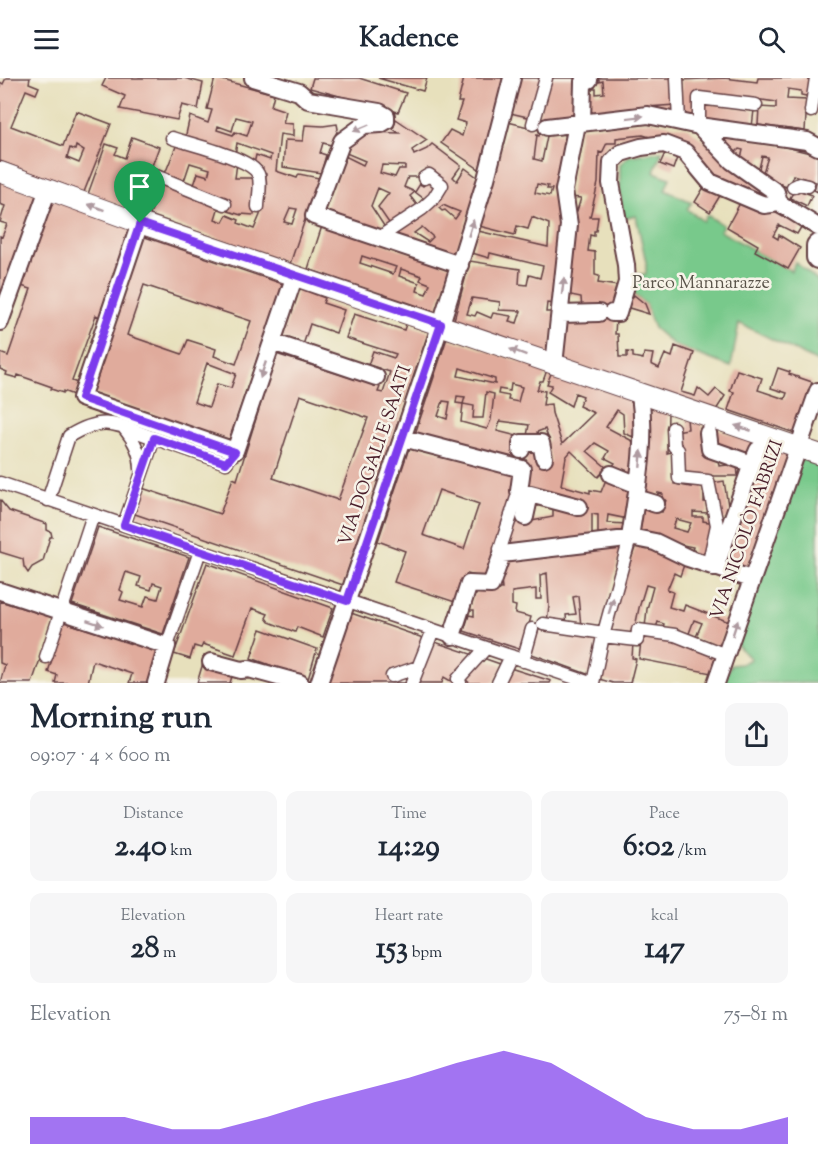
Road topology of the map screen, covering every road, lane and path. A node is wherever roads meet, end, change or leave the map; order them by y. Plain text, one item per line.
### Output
1 (252, 78) edge
2 (512, 78) edge
3 (546, 78) edge
4 (677, 78) edge
5 (816, 78) edge
6 (589, 81) dead end
7 (299, 86) edge
8 (756, 105) dead end
9 (811, 111) dead end
10 (679, 122) junction
11 (580, 123) junction
12 (540, 125) joint
13 (699, 126) junction
14 (172, 138) dead end
15 (818, 147) edge
16 (0, 172) edge
17 (156, 176) dead end
18 (424, 178) dead end
19 (808, 186) dead end
20 (793, 187) dead end
21 (48, 189) junction
22 (779, 203) junction
23 (225, 204) dead end
24 (258, 207) dead end
25 (140, 223) junction
26 (818, 227) edge
27 (386, 233) dead end
28 (818, 246) edge
29 (818, 257) edge
30 (460, 265) junction
31 (295, 275) junction
32 (560, 314) junction
33 (0, 322) edge
34 (441, 324) junction
35 (272, 342) junction
36 (554, 365) junction
37 (376, 377) dead end
38 (818, 391) edge
39 (640, 394) junction
40 (123, 427) junction
41 (673, 428) dead end
42 (708, 434) dead end
43 (154, 438) junction
44 (403, 438) junction
45 (798, 447) junction
46 (521, 450) junction
47 (235, 452) junction
48 (818, 454) edge
49 (544, 458) dead end
50 (141, 474) junction
51 (611, 474) dead end
52 (0, 483) edge
53 (637, 492) junction
54 (524, 493) junction
55 (48, 500) junction
56 (656, 504) dead end
57 (579, 507) dead end
58 (93, 515) junction
59 (525, 517) dead end
60 (124, 525) junction
61 (630, 538) junction
62 (500, 549) dead end
63 (200, 551) junction
64 (712, 567) junction
65 (751, 579) junction
66 (0, 591) edge
67 (347, 601) junction
68 (60, 612) junction
69 (433, 630) junction
70 (603, 635) junction
71 (452, 636) junction
72 (167, 646) junction
73 (486, 648) junction
74 (726, 655) junction
75 (511, 656) junction
76 (46, 657) dead end
77 (523, 661) junction
78 (211, 662) dead end
79 (418, 668) junction
80 (238, 676) edge
81 (392, 676) dead end
82 (556, 678) edge
83 (156, 683) edge
84 (300, 683) edge
85 (319, 683) edge
86 (412, 683) edge
87 (460, 683) edge
88 (498, 683) edge
89 (591, 683) edge
90 (716, 683) edge

1 - 7 street
30 -> 2 street, VIA DOGALI E SAATI
3 - 12 street
4 - 10 street
5 - 9 street
6 - 11 street
7 -> 30 street
8 - 13 street
11 -> 10 street
10 - 13 street
11 - 12 street
32 -> 11 street
13 - 15 street
13 - 22 street
14 - 24 street
16 - 21 street
17 - 23 street
18 - 27 street
19 - 20 street
25 -> 21 street
21 - 33 street
22 - 26 street
22 - 32 street
25 - 31 street
25 - 47 street
28 - 29 main road
30 - 34 street, VIA DOGALI E SAATI
31 - 34 street
31 - 35 street
32 - 36 street
36 -> 34 street
34 - 44 street, VIA DOGALI E SAATI
35 - 37 street
35 -> 47 street
36 - 39 street
38 - 45 street, VIA NICOLÒ FABRIZI
45 -> 39 street
53 -> 39 street
40 - 43 street
40 - 50 street
40 - 55 street
41 - 64 street
42 - 64 street
43 - 47 street
43 - 50 street
44 - 46 street
44 - 67 street, VIA DOGALI E SAATI
45 - 48 street
45 - 65 street, VIA NICOLÒ FABRIZI
46 - 49 street
46 - 54 street
50 - 60 street
51 - 53 street
52 - 55 street
53 - 56 street
53 - 61 street
54 - 57 street
54 - 59 street
54 - 62 street
55 - 58 street
58 - 60 street
58 - 68 street
60 - 63 street
61 - 64 street
70 -> 61 street
61 - 71 street
63 - 67 street
63 - 72 street
64 - 65 street
74 -> 65 street, VIA NICOLÒ FABRIZI
66 - 68 street
67 - 69 street
67 - 85 street, VIA DOGALI E SAATI
68 -> 72 street
68 - 76 street
69 - 71 street
69 - 79 street
70 - 74 street
70 - 77 street
70 - 89 street
71 - 73 street
72 - 83 street
73 - 75 street
73 - 87 street
74 - 90 street, VIA NICOLÒ FABRIZI
75 - 77 street
75 - 88 street
77 - 82 street
78 - 80 street
79 - 81 street
79 - 86 street
80 - 84 street
82 - 89 street

